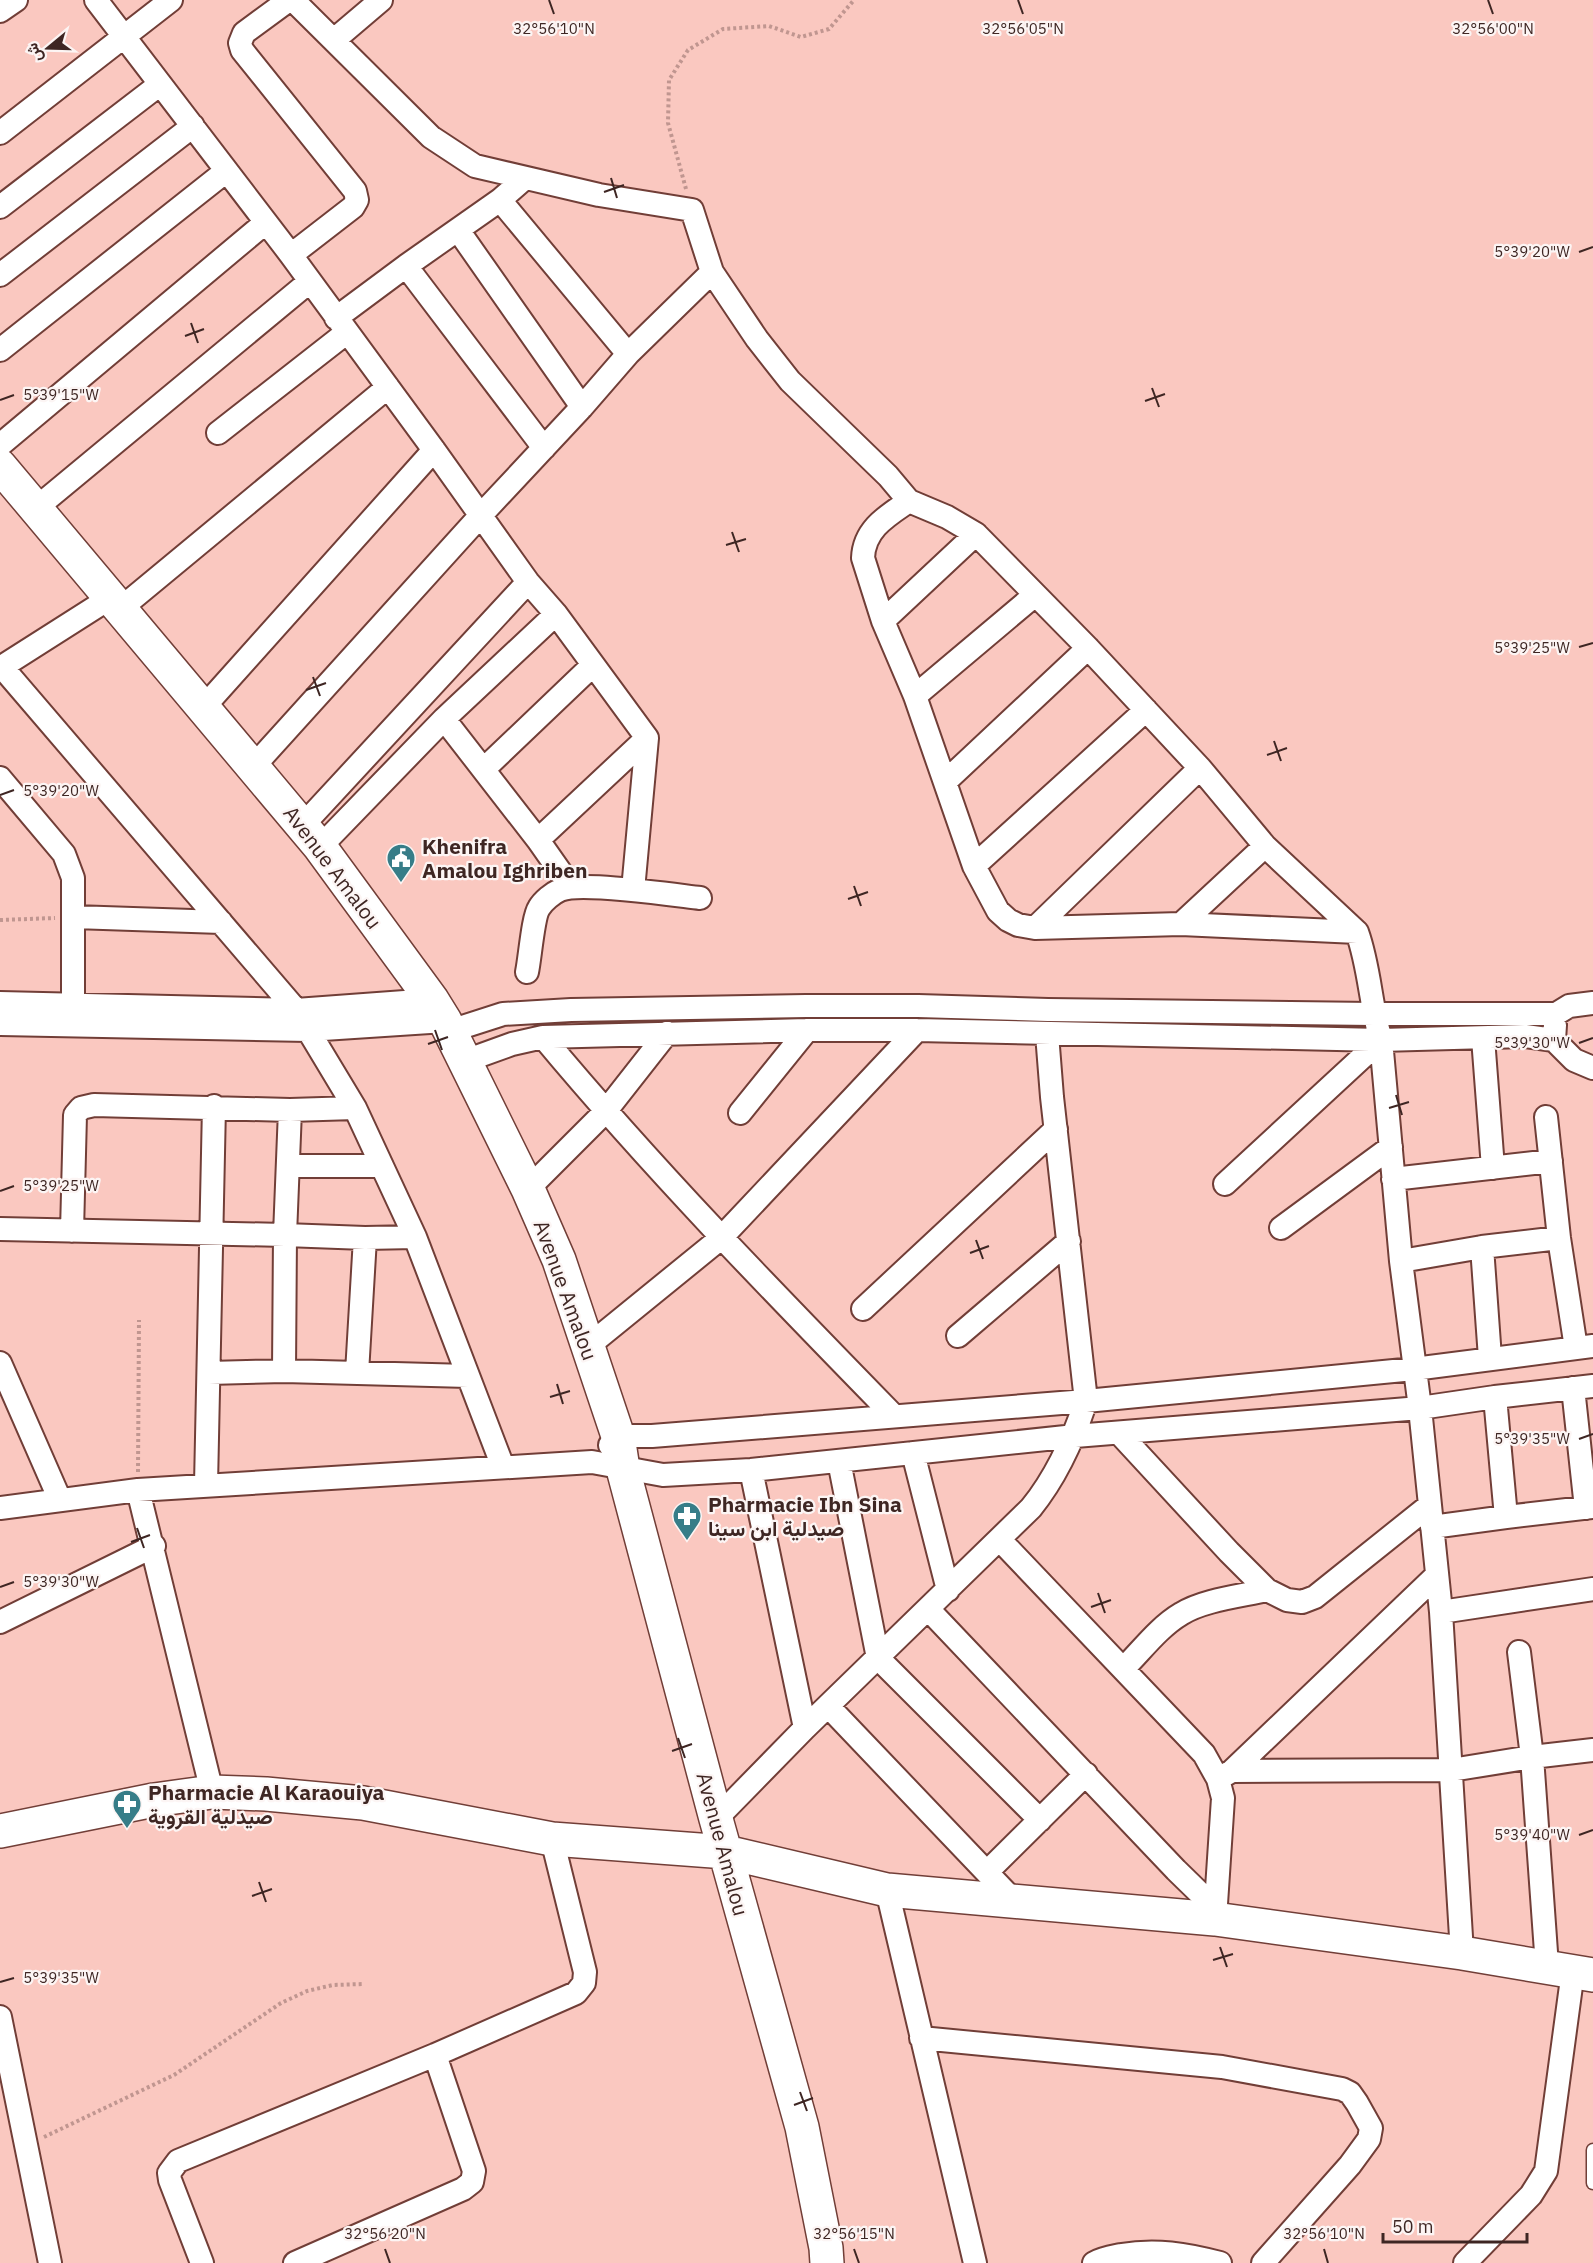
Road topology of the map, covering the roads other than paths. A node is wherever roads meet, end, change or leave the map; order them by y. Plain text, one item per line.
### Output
1 (16, 0) edge
2 (96, 0) edge
3 (171, 0) edge
4 (291, 0) edge
5 (381, 0) edge
6 (0, 11) edge
7 (125, 37) junction
8 (334, 40) junction
9 (159, 85) junction
10 (193, 126) junction
11 (0, 133) edge
12 (225, 172) junction
13 (525, 179) junction
14 (500, 200) junction
15 (0, 207) edge
16 (265, 224) junction
17 (458, 230) junction
18 (291, 255) junction
19 (406, 266) junction
20 (712, 272) junction
21 (0, 275) edge
22 (309, 282) junction
23 (341, 325) junction
24 (0, 350) edge
25 (628, 354) junction
26 (387, 387) junction
27 (582, 407) junction
28 (218, 433) dead end
29 (0, 445) edge
30 (544, 448) junction
31 (434, 450) junction
32 (0, 465) edge
33 (909, 501) junction
34 (35, 509) junction
35 (480, 515) junction
36 (976, 534) junction
37 (528, 582) junction
38 (1035, 595) junction
39 (115, 604) junction
40 (556, 614) junction
41 (883, 621) junction
42 (1088, 648) junction
43 (593, 664) junction
44 (1, 668) edge
45 (915, 696) junction
46 (203, 708) junction
47 (1146, 710) junction
48 (444, 719) junction
49 (647, 738) junction
50 (254, 766) junction
51 (1200, 768) junction
52 (484, 769) junction
53 (0, 778) edge
54 (945, 782) junction
55 (312, 836) junction
56 (538, 840) junction
57 (1265, 846) junction
58 (974, 866) junction
59 (571, 887) junction
60 (633, 890) junction
61 (700, 898) dead end
62 (74, 917) junction
63 (220, 922) junction
64 (1180, 924) junction
65 (1035, 928) junction
66 (1357, 932) junction
67 (528, 972) dead end
68 (0, 1003) edge
69 (1593, 1003) edge
70 (73, 1005) junction
71 (296, 1010) junction
72 (1373, 1014) junction
73 (1556, 1014) junction
74 (442, 1017) junction
75 (0, 1024) edge
76 (308, 1030) junction
77 (807, 1030) junction
78 (917, 1030) junction
79 (667, 1033) junction
80 (1047, 1034) junction
81 (543, 1037) junction
82 (1483, 1038) junction
83 (1380, 1040) junction
84 (1554, 1040) junction
85 (465, 1061) junction
86 (1593, 1068) edge
87 (214, 1106) junction
88 (355, 1108) junction
89 (290, 1110) junction
90 (605, 1112) junction
91 (740, 1113) dead end
92 (1546, 1117) dead end
93 (1056, 1129) junction
94 (1391, 1147) junction
95 (1551, 1161) junction
96 (289, 1166) junction
97 (382, 1166) junction
98 (1492, 1168) junction
99 (1394, 1179) junction
100 (1225, 1184) dead end
101 (528, 1189) junction
102 (1281, 1228) dead end
103 (0, 1229) edge
104 (72, 1231) junction
105 (211, 1234) junction
106 (285, 1235) junction
107 (415, 1237) junction
108 (365, 1238) junction
109 (721, 1238) junction
110 (1559, 1238) junction
111 (1069, 1241) junction
112 (1482, 1247) junction
113 (1401, 1261) junction
114 (863, 1309) dead end
115 (958, 1336) dead end
116 (587, 1347) junction
117 (1585, 1347) edge
118 (1490, 1358) junction
119 (0, 1363) edge
120 (1414, 1370) junction
121 (284, 1371) junction
122 (209, 1373) junction
123 (357, 1373) junction
124 (468, 1376) junction
125 (1583, 1387) edge
126 (1495, 1397) junction
127 (1086, 1401) junction
128 (1420, 1408) junction
129 (893, 1415) junction
130 (1119, 1433) junction
131 (618, 1436) junction
132 (1075, 1436) junction
133 (914, 1453) junction
134 (839, 1461) junction
135 (592, 1462) junction
136 (503, 1467) junction
137 (623, 1469) junction
138 (751, 1470) junction
139 (206, 1485) junction
140 (138, 1490) junction
141 (60, 1500) junction
142 (0, 1508) edge
143 (1590, 1508) edge
144 (1431, 1516) junction
145 (1506, 1516) junction
146 (1000, 1539) junction
147 (153, 1546) junction
148 (1437, 1575) junction
149 (1593, 1589) edge
150 (948, 1590) junction
151 (1267, 1590) junction
152 (928, 1609) junction
153 (1440, 1612) junction
154 (0, 1622) edge
155 (1519, 1652) dead end
156 (878, 1658) junction
157 (1124, 1668) junction
158 (828, 1706) junction
159 (805, 1728) junction
160 (1593, 1750) edge
161 (1532, 1757) junction
162 (1451, 1770) junction
163 (1086, 1774) junction
164 (1225, 1775) junction
165 (212, 1792) junction
166 (716, 1819) junction
167 (1040, 1820) junction
168 (0, 1831) edge
169 (552, 1839) junction
170 (726, 1852) junction
171 (987, 1872) junction
172 (888, 1890) junction
173 (1014, 1901) junction
174 (1215, 1913) junction
175 (1461, 1953) junction
176 (1571, 1970) edge
177 (0, 2017) edge
178 (921, 2037) junction
179 (435, 2055) junction
180 (1593, 2150) edge
181 (1593, 2183) edge
182 (50, 2263) edge
183 (202, 2263) edge
184 (295, 2263) edge
185 (827, 2263) edge
186 (975, 2263) edge
187 (1094, 2263) edge
188 (1220, 2263) edge
189 (1263, 2263) edge
190 (1466, 2263) edge

1 - 6 street
2 - 7 street
3 - 7 street
4 - 8 street
4 - 18 street
5 - 8 street
7 - 9 street
7 - 11 street
8 - 13 street
9 - 10 street
9 - 15 street
10 - 12 street
10 - 21 street
12 - 16 street
12 - 24 street
13 - 14 street
13 - 20 street
14 - 17 street
14 - 25 street
16 - 18 street
16 - 29 street
17 - 19 street
17 - 27 street
18 - 22 street
19 - 23 street
19 - 30 street
20 - 25 street
20 - 33 street
22 - 23 street
22 - 34 street
23 - 26 street
23 - 28 street
25 - 27 street
26 - 31 street
26 - 39 street
27 - 30 street
30 - 35 street
31 - 35 street
31 - 46 street
32 - 34 main road, Avenue Amalou
33 - 36 street
33 - 41 street
34 - 39 main road, Avenue Amalou
35 - 37 street
35 - 50 street
36 - 38 street
36 - 41 street
37 - 40 street
37 - 55 street
38 - 42 street
38 - 45 street
39 - 44 street
39 - 46 main road, Avenue Amalou
40 - 43 street
40 - 48 street
41 - 45 street
42 - 47 street
42 - 54 street
43 - 49 street
43 - 52 street
44 - 63 street
45 - 54 street
46 - 50 main road, Avenue Amalou
47 - 51 street
47 - 58 street
48 - 52 street
48 - 55 street
49 - 56 street
49 - 60 street
50 - 55 main road, Avenue Amalou
51 - 57 street
51 - 65 street
52 - 56 street
53 - 62 street
54 - 58 street
55 - 74 main road, Avenue Amalou
56 - 59 street
57 - 64 street
57 - 66 street
58 - 65 street
59 - 60 street
59 - 67 street
60 - 61 street
62 - 63 street
62 - 70 street
63 - 71 street
64 - 65 street
64 - 66 street
66 - 72 street
68 - 70 street
69 - 73 street
70 - 71 street
71 - 74 street
71 - 76 street
72 - 73 street
72 - 74 street
72 - 83 street
73 - 84 street
74 - 76 street
74 - 85 main road, Avenue Amalou
75 - 76 street
76 - 88 street
77 - 78 street
77 - 79 street
77 - 91 street
78 - 80 street
78 - 109 street
79 - 81 street
79 - 90 street
80 - 83 street
80 - 93 street
81 - 85 street
81 - 90 street
82 - 83 street
82 - 84 street
82 - 98 street
83 - 94 street
83 - 100 street
84 - 86 street
85 - 101 main road, Avenue Amalou
87 - 89 street
87 - 104 street
87 - 105 street
88 - 89 street
88 - 97 street
89 - 96 street
90 - 101 street
90 - 109 street
92 - 95 street
93 - 111 street
93 - 114 street
94 - 99 street
94 - 102 street
95 - 98 street
95 - 110 street
96 - 97 street
96 - 106 street
97 - 107 street
98 - 99 street
99 - 113 street
101 - 116 main road, Avenue Amalou
103 - 104 street
104 - 105 street
105 - 106 street
105 - 122 street
106 - 108 street
106 - 121 street
107 - 108 street
107 - 124 street
108 - 123 street
109 - 116 street
109 - 129 street
110 - 112 street
110 - 117 street
111 - 115 street
111 - 127 street
112 - 113 street
112 - 118 street
113 - 120 street
116 - 131 main road, Avenue Amalou
117 - 118 street
118 - 120 street
119 - 141 street
120 - 127 street
120 - 128 street
121 - 122 street
121 - 123 street
122 - 139 street
123 - 124 street
124 - 136 street
125 - 126 street
125 - 143 street
126 - 128 street
126 - 145 street
127 - 129 street
127 - 132 street
128 - 130 street
128 - 144 street
129 - 131 street
130 - 132 street
130 - 151 street
131 - 135 street
131 - 137 main road, Avenue Amalou
132 - 133 street
132 - 146 street
133 - 134 street
133 - 150 street
134 - 138 street
134 - 156 street
135 - 136 street
135 - 137 street
136 - 139 street
137 - 138 street
137 - 166 main road, Avenue Amalou
138 - 159 street
139 - 140 street
140 - 141 street
140 - 147 street
141 - 142 street
143 - 145 street
144 - 145 street
144 - 148 street
144 - 151 street
146 - 150 street
146 - 157 street
147 - 154 street
147 - 165 street
148 - 153 street
148 - 164 street
149 - 153 street
150 - 152 street
151 - 157 street
152 - 156 street
152 - 163 street
153 - 162 street
155 - 161 street
156 - 158 street
156 - 167 street
157 - 164 street
158 - 159 street
158 - 171 street
159 - 166 street
160 - 161 street
161 - 162 street
161 - 176 street
162 - 164 street
162 - 175 street
163 - 167 street
163 - 174 street
164 - 174 street
165 - 168 main road
165 - 169 main road
166 - 170 main road, Avenue Amalou
167 - 171 street
169 - 170 main road
169 - 179 street
170 - 172 main road
170 - 185 main road, Avenue Amalou
171 - 173 street
172 - 173 main road
172 - 178 street
173 - 174 main road
174 - 175 main road
175 - 176 main road
176 - 190 street
177 - 182 street
178 - 186 street
178 - 189 street
179 - 183 street
179 - 184 street
180 - 181 lane
187 - 188 street

